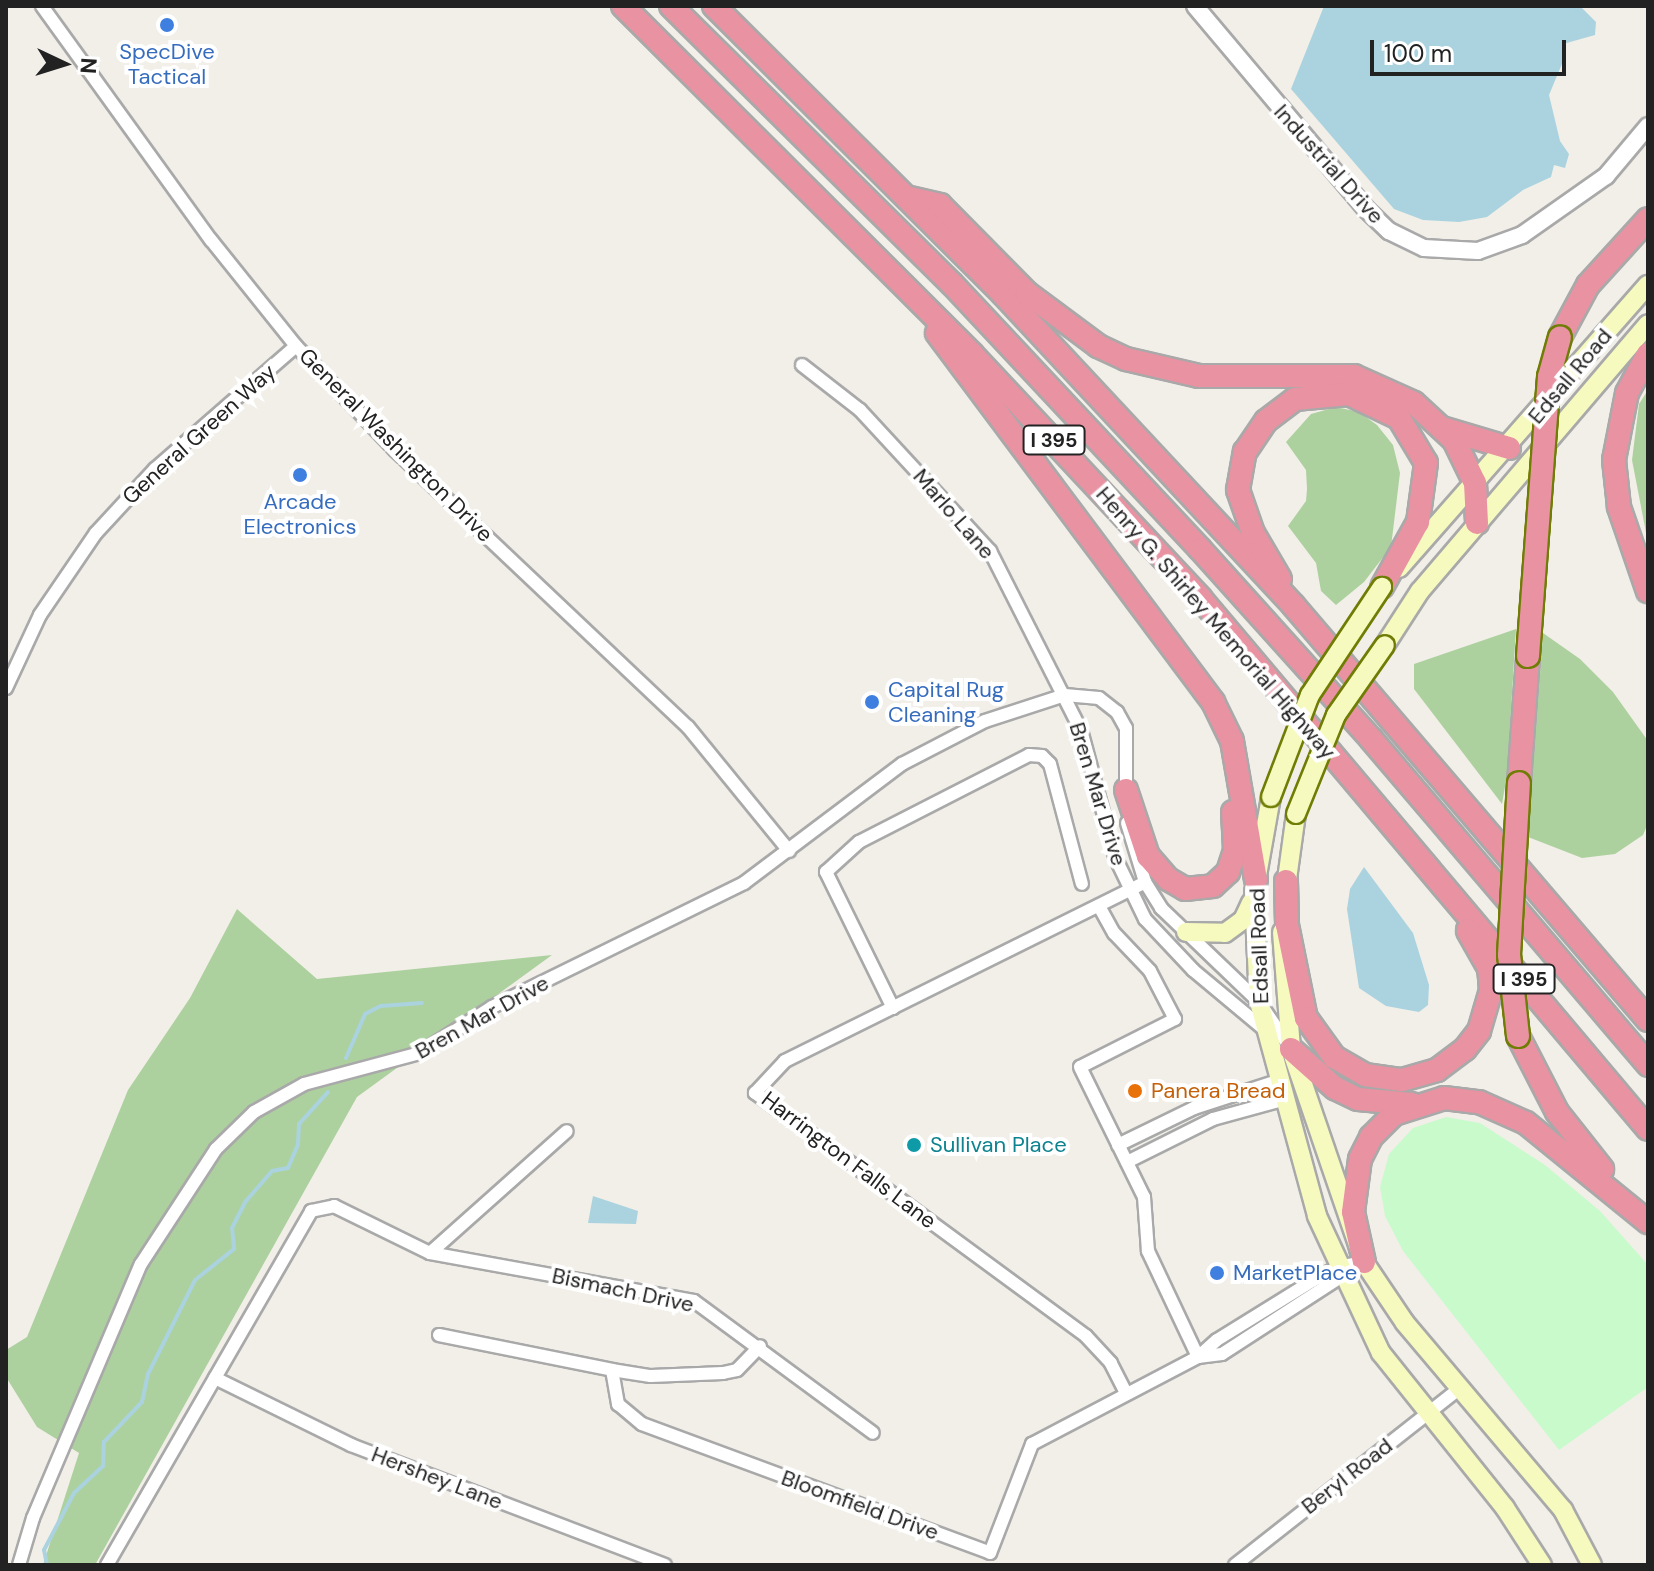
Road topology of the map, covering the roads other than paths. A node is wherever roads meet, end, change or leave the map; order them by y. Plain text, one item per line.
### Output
1 (42, 6) edge
2 (623, 6) edge
3 (671, 6) edge
4 (714, 6) edge
5 (1195, 6) edge
6 (1648, 126) edge
7 (909, 198) junction
8 (1648, 219) edge
9 (905, 285) junction
10 (1648, 285) edge
11 (1648, 324) edge
12 (296, 346) junction
13 (1648, 354) edge
14 (802, 365) dead end
15 (1440, 427) junction
16 (1509, 448) junction
17 (1475, 483) junction
18 (1477, 523) junction
19 (1382, 587) junction
20 (1648, 591) edge
21 (1293, 605) junction
22 (1182, 657) junction
23 (6, 688) edge
24 (1065, 695) junction
25 (1126, 790) junction
26 (1397, 833) junction
27 (789, 851) junction
28 (1286, 881) junction
29 (1145, 882) junction
30 (1082, 884) dead end
31 (1255, 886) junction
32 (1130, 891) junction
33 (1100, 908) junction
34 (1186, 932) junction
35 (1259, 1002) junction
36 (893, 1008) junction
37 (1648, 1020) edge
38 (1265, 1030) junction
39 (1291, 1049) junction
40 (1648, 1065) edge
41 (1277, 1081) junction
42 (1282, 1100) junction
43 (1417, 1104) junction
44 (1648, 1129) edge
45 (567, 1131) dead end
46 (1118, 1145) junction
47 (1127, 1162) junction
48 (1627, 1202) junction
49 (1648, 1222) edge
50 (430, 1253) junction
51 (1364, 1262) junction
52 (1340, 1272) junction
53 (224, 1331) dead end
54 (439, 1335) dead end
55 (237, 1339) junction
56 (760, 1346) junction
57 (1198, 1357) junction
58 (612, 1370) junction
59 (215, 1378) junction
60 (1460, 1388) junction
61 (1126, 1393) junction
62 (1426, 1413) junction
63 (873, 1433) dead end
64 (6, 1548) edge
65 (21, 1551) junction
66 (19, 1565) edge
67 (107, 1565) edge
68 (665, 1565) edge
69 (1235, 1565) edge
70 (1542, 1565) edge
71 (1592, 1565) edge

1 - 12 street, General Washington Drive
2 - 9 highway, Henry G. Shirley Memorial Highway / I 395
3 - 40 highway
4 - 7 highway, I 395
5 - 6 street, Industrial Drive
7 - 15 highway
7 - 21 highway, I 395
8 - 48 highway, bridge
9 - 22 highway
9 - 26 highway, Henry G. Shirley Memorial Highway / I 395
10 - 16 main road, Edsall Road
11 - 18 main road, Edsall Road
12 - 23 street, General Green Way
12 - 27 street, General Washington Drive
13 - 20 highway
14 - 24 street, Marlo Lane
15 - 16 highway
15 - 17 highway
16 - 17 main road, Edsall Road
17 - 18 highway
17 - 19 main road, Edsall Road
18 - 28 main road, Edsall Road, bridge
19 - 21 highway
19 - 31 main road, Edsall Road, bridge
21 - 37 highway, I 395
22 - 25 highway
22 - 31 highway
24 - 25 street, Bren Mar Drive
24 - 27 street, Bren Mar Drive
24 - 32 street, Bren Mar Drive
25 - 29 street, Bren Mar Drive
26 - 28 highway
26 - 44 highway, Henry G. Shirley Memorial Highway / I 395
27 - 65 street, Bren Mar Drive
28 - 39 main road, Edsall Road
29 - 32 street, Harrington Falls Lane
29 - 34 street, Bren Mar Drive
30 - 36 street
31 - 34 main road
31 - 35 main road, Edsall Road
32 - 33 street, Harrington Falls Lane
32 - 38 street, Bren Mar Drive
33 - 36 street, Harrington Falls Lane
33 - 46 street
34 - 35 street, Bren Mar Drive
35 - 38 main road, Edsall Road
35 - 39 street, Bren Mar Drive
36 - 61 street, Harrington Falls Lane
38 - 39 main road
38 - 41 main road, Edsall Road
39 - 43 highway
39 - 51 main road, Edsall Road
41 - 42 main road, Edsall Road
41 - 46 street
42 - 47 street
42 - 52 main road, Edsall Road
43 - 48 highway
43 - 51 highway
45 - 50 street
46 - 47 street
47 - 57 street
48 - 49 highway
50 - 55 street, Bismach Drive
50 - 56 street, Bismach Drive
51 - 52 street, Bloomfield Drive
51 - 60 main road, Edsall Road
52 - 57 street, Bloomfield Drive
52 - 62 main road, Edsall Road
53 - 55 street
54 - 58 street
55 - 59 street
56 - 58 street
56 - 63 street, Bismach Drive
57 - 61 street, Bloomfield Drive
58 - 61 street, Bloomfield Drive
59 - 67 street
59 - 68 street, Hershey Lane
60 - 62 street, Beryl Road
60 - 71 main road, Edsall Road
62 - 69 street, Beryl Road
62 - 70 main road, Edsall Road
64 - 65 street
65 - 66 street, Bren Mar Drive

